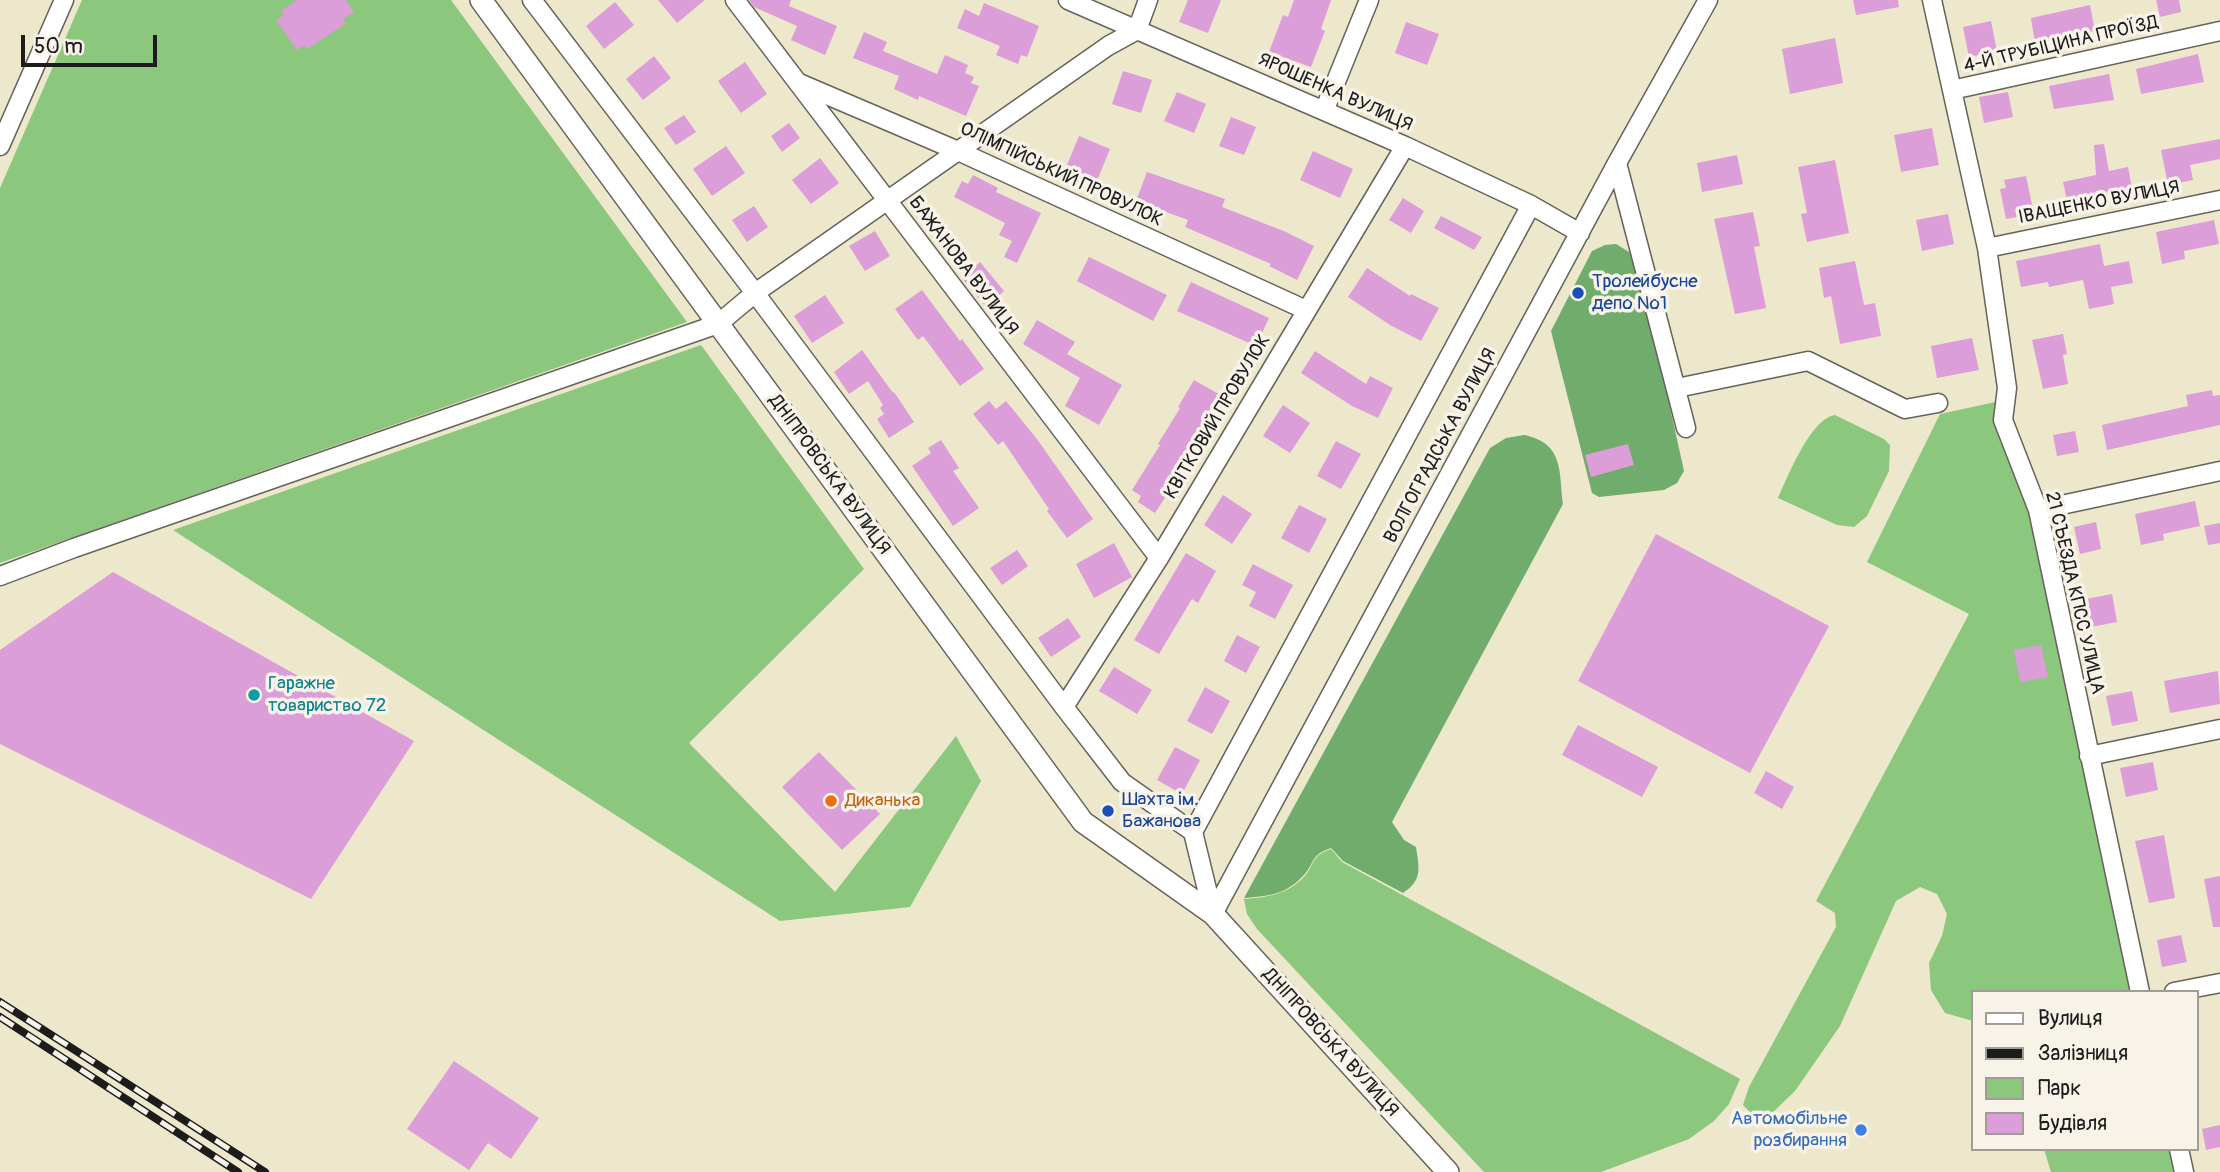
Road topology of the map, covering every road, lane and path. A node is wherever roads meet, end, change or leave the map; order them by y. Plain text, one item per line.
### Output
1 (64, 0) edge
2 (481, 0) edge
3 (532, 0) edge
4 (735, 0) edge
5 (1068, 0) edge
6 (1148, 0) edge
7 (1370, 0) edge
8 (1708, 0) edge
9 (1931, 0) edge
10 (1137, 30) junction
11 (2220, 31) edge
12 (796, 81) junction
13 (1952, 90) junction
14 (1324, 111) junction
15 (0, 146) edge
16 (1405, 146) junction
17 (958, 151) junction
18 (1617, 163) junction
19 (887, 201) junction
20 (2220, 201) edge
21 (1531, 205) junction
22 (1580, 233) junction
23 (1987, 248) junction
24 (755, 293) junction
25 (1306, 310) junction
26 (718, 324) junction
27 (1677, 388) junction
28 (1938, 403) dead end
29 (1686, 428) dead end
30 (2220, 471) edge
31 (2038, 510) junction
32 (1158, 558) junction
33 (0, 576) edge
34 (1064, 708) junction
35 (2220, 729) edge
36 (2089, 756) junction
37 (1193, 832) junction
38 (1213, 914) junction
39 (2220, 982) edge
40 (2140, 990) edge
41 (2183, 990) edge
42 (2180, 1151) edge
43 (1448, 1172) edge
44 (2185, 1172) edge

1 - 15 street
2 - 26 street, ДНІПРОВСЬКА ВУЛИЦЯ
3 - 24 street
4 - 12 street, БАЖАНОВА ВУЛИЦЯ
5 - 10 street, ЯРОШЕНКА ВУЛИЦЯ
6 - 10 street
7 - 14 street
8 - 18 street, ВОЛГОГРАДСЬКА ВУЛИЦЯ
9 - 13 street, 21 СЪЕЗДА КПСС УЛИЦА
10 - 14 street, ЯРОШЕНКА ВУЛИЦЯ
10 - 17 street
11 - 13 street, 4-Й ТРУБІЦИНА ПРОЇЗД
12 - 17 street, ОЛІМПІЙСЬКИЙ ПРОВУЛОК
12 - 19 street, БАЖАНОВА ВУЛИЦЯ
13 - 23 street, 21 СЪЕЗДА КПСС УЛИЦА
14 - 16 street, ЯРОШЕНКА ВУЛИЦЯ
16 - 21 street, ЯРОШЕНКА ВУЛИЦЯ
16 - 25 street, КВІТКОВИЙ ПРОВУЛОК
17 - 19 street
17 - 25 street, ОЛІМПІЙСЬКИЙ ПРОВУЛОК
18 - 22 street, ВОЛГОГРАДСЬКА ВУЛИЦЯ
18 - 27 street
19 - 24 street
19 - 32 street, БАЖАНОВА ВУЛИЦЯ
20 - 23 street, ІВАЩЕНКО ВУЛИЦЯ
21 - 22 street, ЯРОШЕНКА ВУЛИЦЯ
21 - 37 street
22 - 38 street, ВОЛГОГРАДСЬКА ВУЛИЦЯ
23 - 31 street, 21 СЪЕЗДА КПСС УЛИЦА
24 - 26 street
24 - 34 street
25 - 32 street, КВІТКОВИЙ ПРОВУЛОК
26 - 33 street
26 - 38 street, ДНІПРОВСЬКА ВУЛИЦЯ
27 - 28 street
27 - 29 street
30 - 31 street
31 - 36 street, 21 СЪЕЗДА КПСС УЛИЦА
32 - 34 street, КВІТКОВИЙ ПРОВУЛОК
34 - 37 street
35 - 36 street
36 - 40 street, 21 СЪЕЗДА КПСС УЛИЦА
37 - 38 street, ДНІПРОВСЬКА ВУЛИЦЯ
38 - 43 street, ДНІПРОВСЬКА ВУЛИЦЯ
39 - 41 street
42 - 44 street

